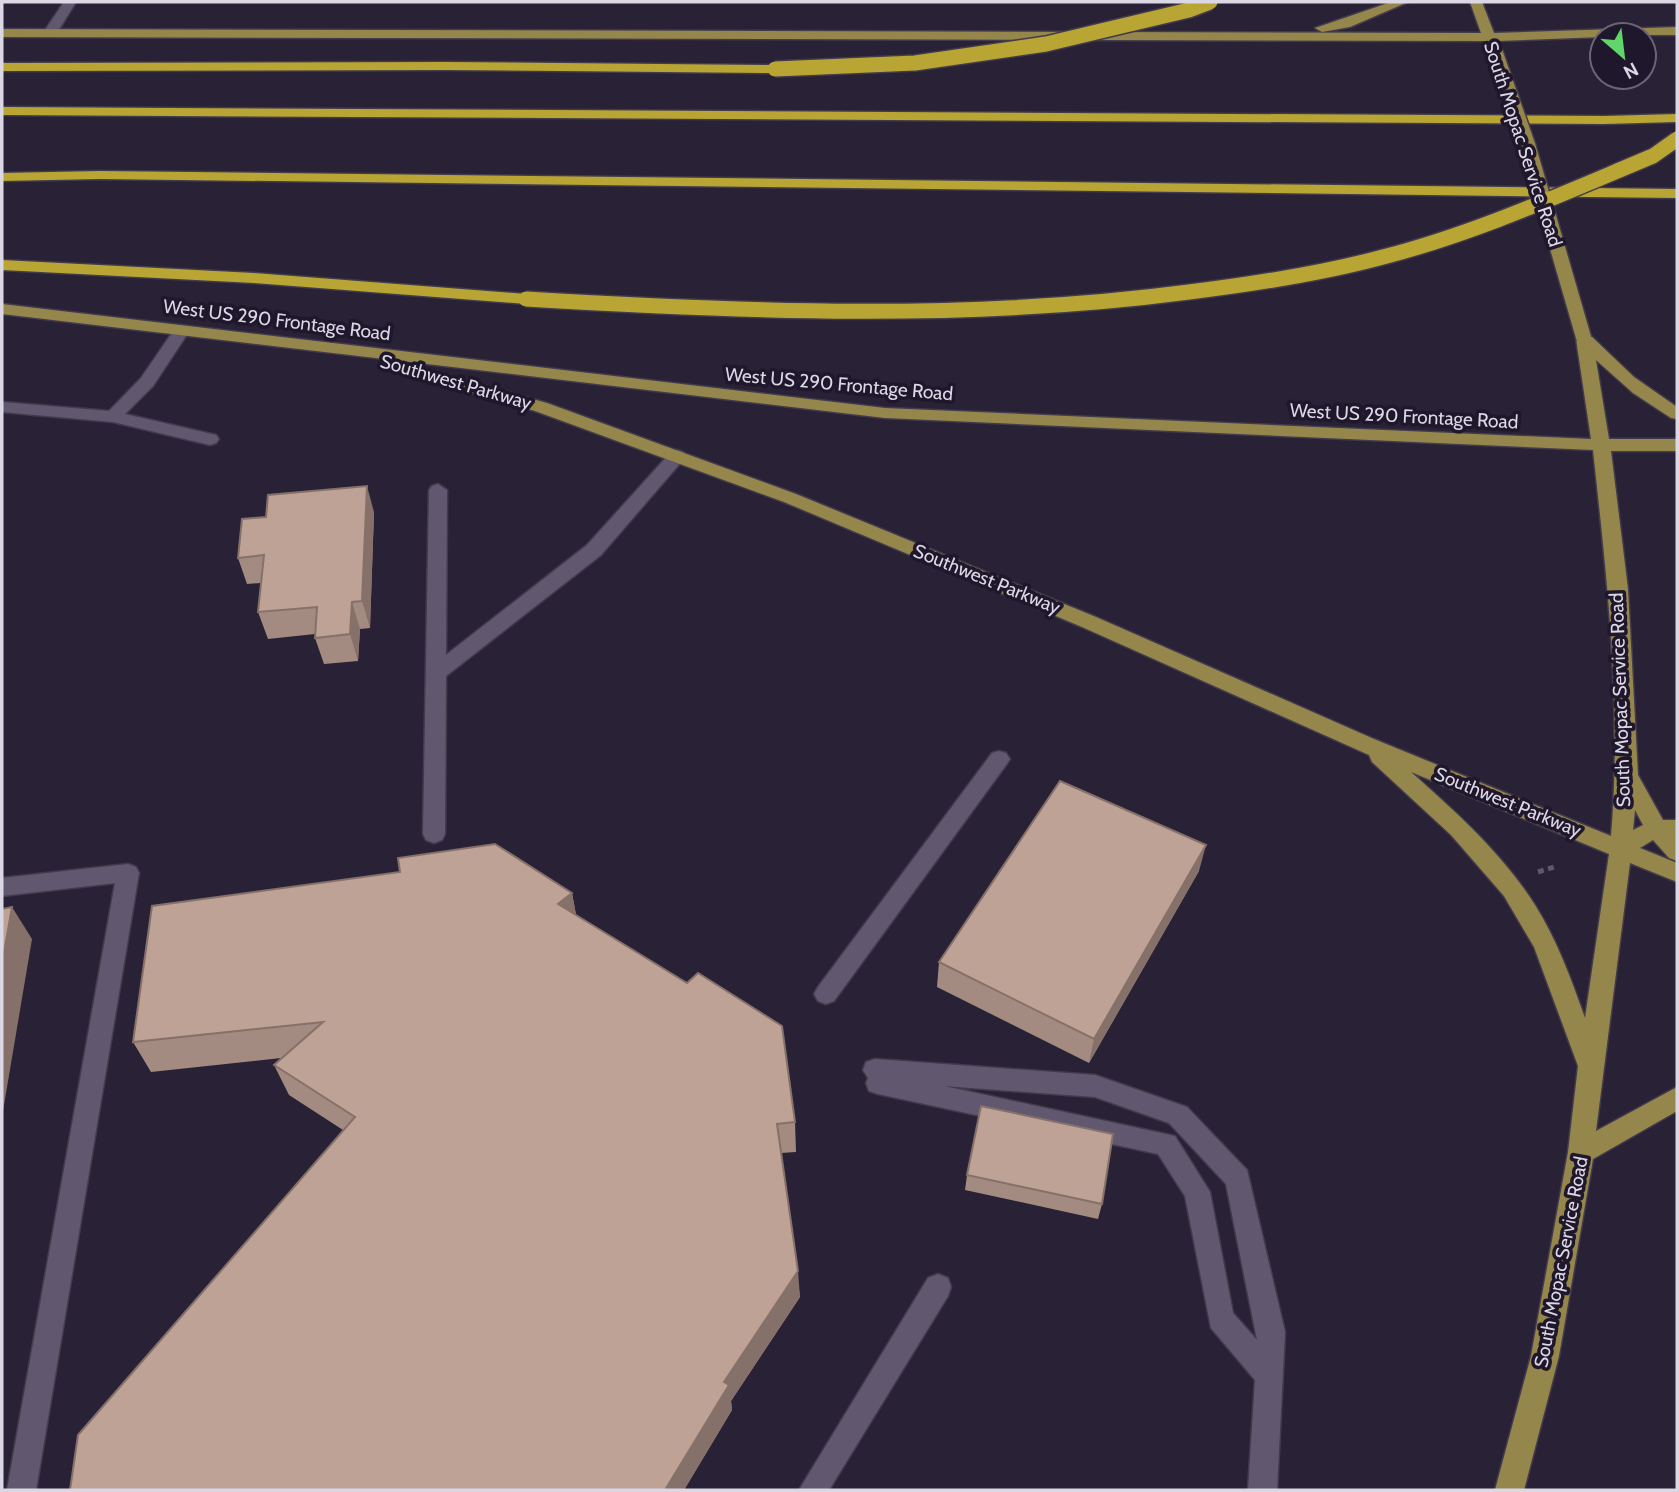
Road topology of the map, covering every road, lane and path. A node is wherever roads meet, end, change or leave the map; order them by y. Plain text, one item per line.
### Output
1 (69, 2) edge
2 (1210, 2) edge
3 (1402, 2) edge
4 (1476, 2) edge
5 (1677, 31) edge
6 (2, 33) edge
7 (50, 33) junction
8 (1263, 38) junction
9 (1492, 44) junction
10 (2, 67) edge
11 (2, 111) edge
12 (1677, 118) edge
13 (1677, 139) edge
14 (2, 177) edge
15 (1677, 194) edge
16 (2, 265) edge
17 (2, 309) edge
18 (182, 330) junction
19 (1584, 339) junction
20 (339, 348) junction
21 (2, 407) edge
22 (1677, 414) edge
23 (113, 417) junction
24 (210, 439) dead end
25 (1601, 445) junction
26 (1677, 445) edge
27 (677, 456) junction
28 (438, 490) dead end
29 (436, 673) junction
30 (1367, 745) junction
31 (999, 759) dead end
32 (1627, 775) junction
33 (1666, 828) edge
34 (434, 834) dead end
35 (1621, 848) junction
36 (1677, 852) edge
37 (1677, 873) edge
38 (2, 887) edge
39 (826, 994) dead end
40 (1590, 1067) junction
41 (1677, 1098) edge
42 (1581, 1152) junction
43 (938, 1287) dead end
44 (1269, 1376) junction
45 (21, 1490) edge
46 (813, 1490) edge
47 (1263, 1490) edge
48 (1510, 1490) edge

1 - 7 lane
2 - 10 highway, bridge
3 - 8 main road
4 - 9 main road, South Mopac Service Road
5 - 9 main road
6 - 7 main road
7 - 8 main road
8 - 9 main road
9 - 19 main road, South Mopac Service Road, bridge
11 - 12 highway
13 - 16 highway, bridge
14 - 15 highway
17 - 18 main road, West US 290 Frontage Road
18 - 20 main road, West US 290 Frontage Road
18 - 23 lane
19 - 22 main road
19 - 25 main road, South Mopac Service Road
20 - 25 main road, West US 290 Frontage Road
20 - 27 main road, Southwest Parkway
21 - 23 lane
23 - 24 lane
25 - 26 main road, West US 290 Frontage Road
25 - 32 main road, South Mopac Service Road
27 - 29 lane
27 - 30 main road, Southwest Parkway
28 - 29 lane
29 - 34 lane
30 - 35 main road, Southwest Parkway
30 - 40 main road
31 - 39 lane
32 - 33 main road
32 - 35 main road, South Mopac Service Road
33 - 35 main road
33 - 36 main road
35 - 37 main road, Southwest Parkway
35 - 40 main road, South Mopac Service Road
38 - 45 lane
40 - 42 main road, South Mopac Service Road
41 - 42 main road
42 - 48 main road, South Mopac Service Road
43 - 46 lane
44 - 44 lane
44 - 47 lane

